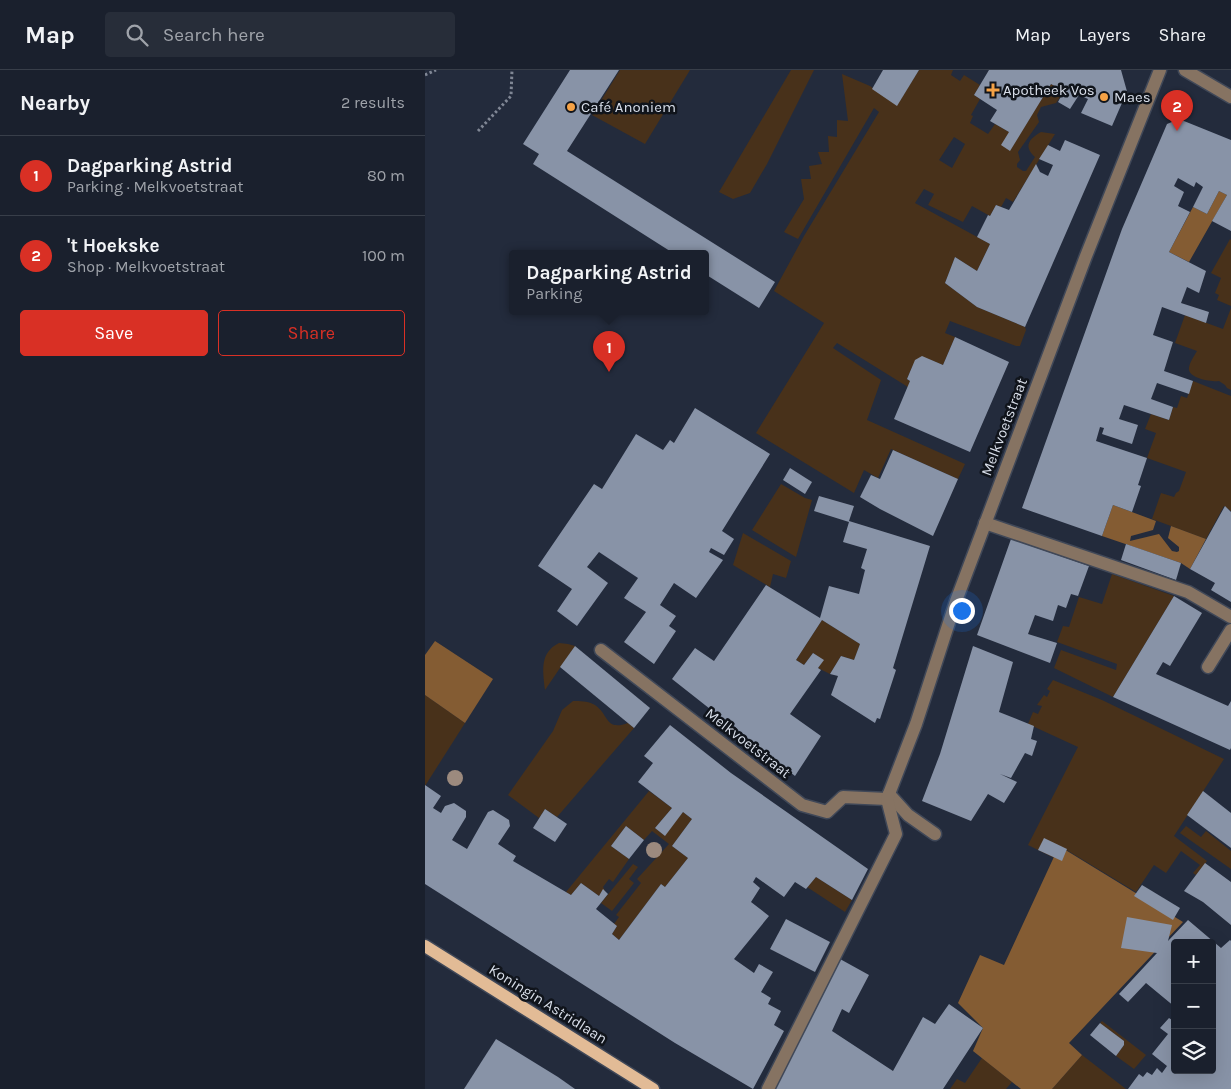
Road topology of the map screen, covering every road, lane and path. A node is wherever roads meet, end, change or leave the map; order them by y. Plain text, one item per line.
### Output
1 (436, 70) edge
2 (512, 70) edge
3 (1160, 70) edge
4 (1185, 70) edge
5 (425, 75) edge
6 (1231, 97) edge
7 (479, 131) dead end
8 (985, 523) junction
9 (1231, 617) edge
10 (1231, 630) edge
11 (601, 650) dead end
12 (1208, 667) dead end
13 (888, 796) junction
14 (935, 834) dead end
15 (425, 946) edge
16 (653, 1089) edge
17 (768, 1089) edge

1 - 5 path
2 - 7 path
3 - 8 street, Melkvoetstraat
4 - 6 street
8 - 9 street
8 - 13 street, Melkvoetstraat
10 - 12 street
11 - 13 street, Melkvoetstraat
13 - 14 street
13 - 17 street
15 - 16 main road, Koningin Astridlaan

